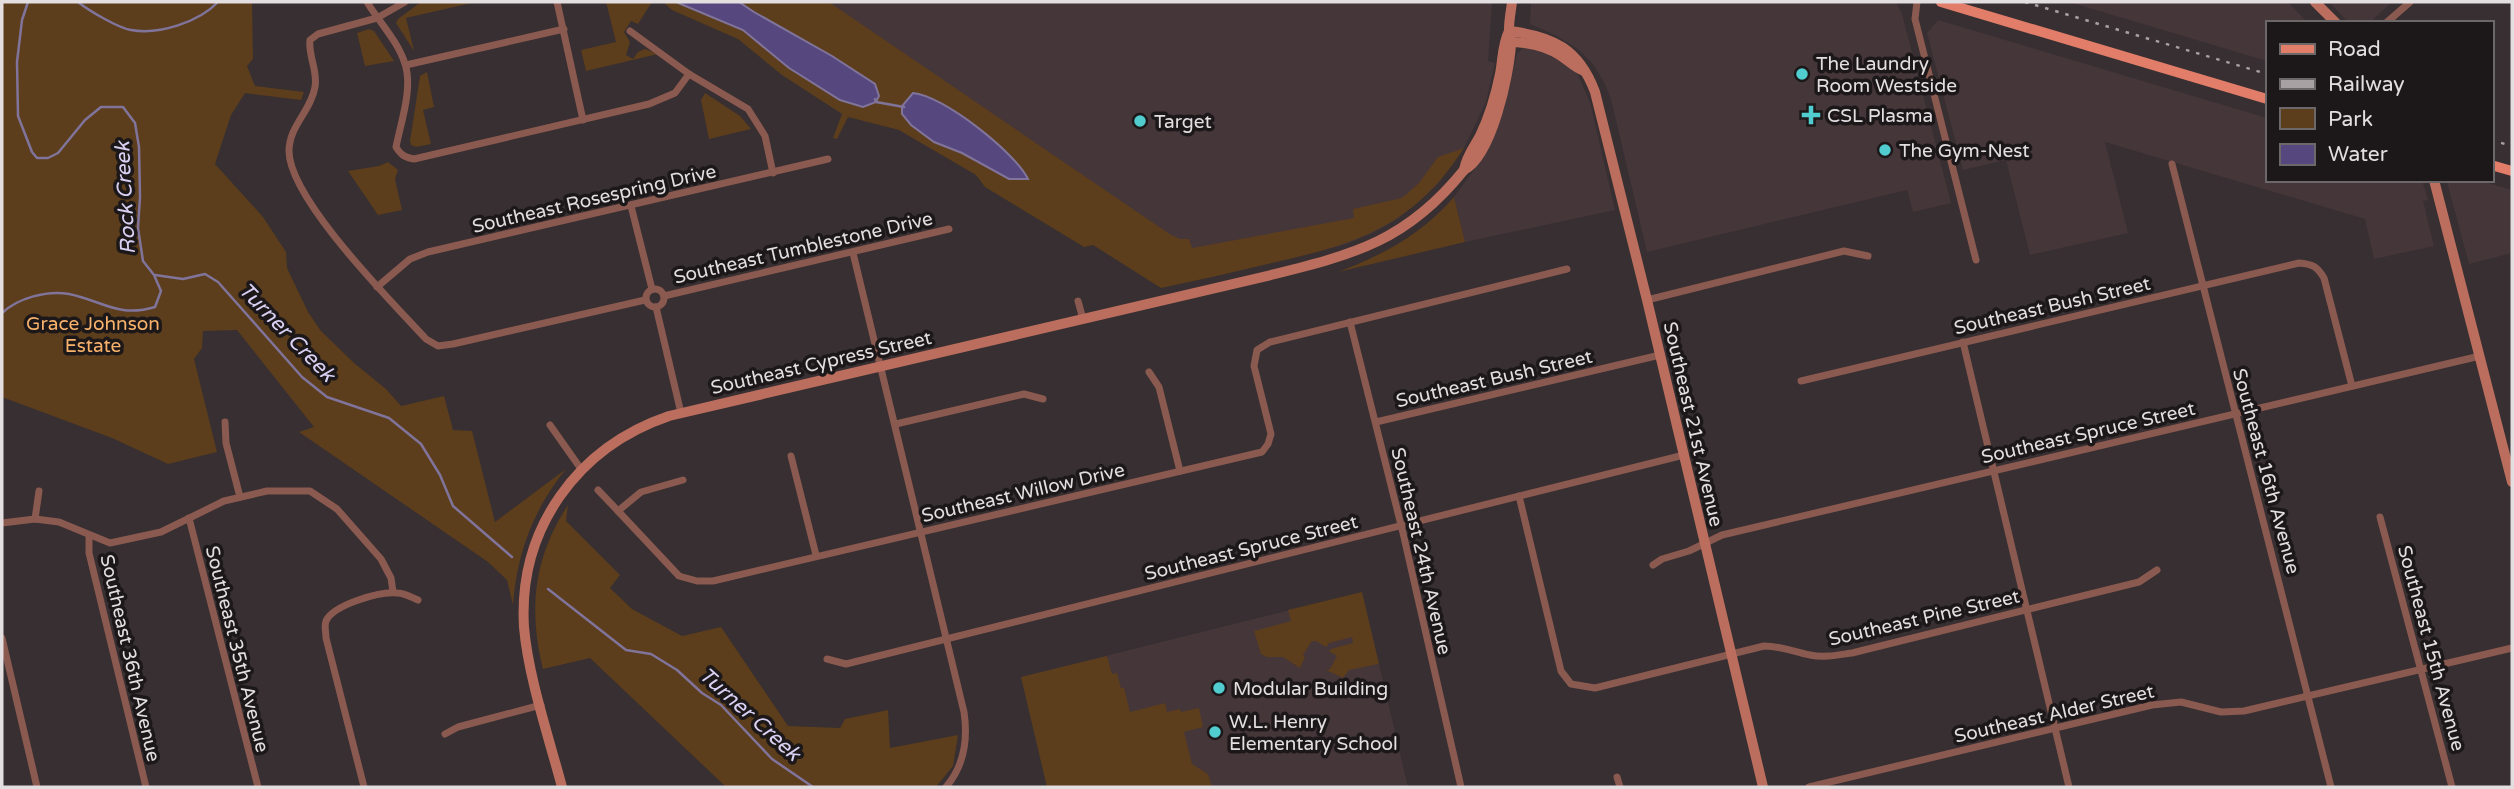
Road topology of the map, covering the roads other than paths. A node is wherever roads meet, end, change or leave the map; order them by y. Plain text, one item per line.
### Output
1 (367, 2) edge
2 (405, 2) edge
3 (557, 2) edge
4 (1512, 2) edge
5 (1917, 2) edge
6 (1941, 2) edge
7 (2315, 2) edge
8 (2410, 2) edge
9 (377, 18) junction
10 (2334, 21) edge
11 (2388, 21) edge
12 (564, 29) junction
13 (631, 31) dead end
14 (1508, 38) junction
15 (406, 65) junction
16 (689, 74) junction
17 (2266, 99) edge
18 (583, 120) junction
19 (828, 159) dead end
20 (2172, 164) dead end
21 (2493, 166) edge
22 (2512, 171) edge
23 (773, 173) junction
24 (2435, 182) edge
25 (631, 206) junction
26 (949, 229) dead end
27 (853, 253) junction
28 (1868, 256) dead end
29 (1976, 260) dead end
30 (1567, 269) dead end
31 (2203, 286) junction
32 (377, 287) junction
33 (652, 289) junction
34 (664, 296) junction
35 (646, 300) junction
36 (1647, 300) junction
37 (1079, 302) dead end
38 (656, 307) junction
39 (1083, 319) junction
40 (1350, 322) junction
41 (1963, 342) junction
42 (1660, 355) junction
43 (2480, 356) junction
44 (881, 366) junction
45 (1149, 372) dead end
46 (1801, 381) dead end
47 (2352, 386) junction
48 (1043, 399) dead end
49 (681, 413) junction
50 (2235, 414) junction
51 (225, 422) dead end
52 (1376, 422) junction
53 (896, 424) junction
54 (550, 425) dead end
55 (1684, 455) junction
56 (792, 456) dead end
57 (581, 470) junction
58 (1180, 471) junction
59 (1994, 471) junction
60 (683, 480) dead end
61 (2512, 482) edge
62 (598, 490) dead end
63 (39, 491) dead end
64 (1519, 496) junction
65 (240, 498) junction
66 (618, 511) junction
67 (2380, 517) dead end
68 (189, 518) junction
69 (35, 519) junction
70 (2, 523) edge
71 (1401, 525) junction
72 (921, 531) junction
73 (89, 535) junction
74 (1704, 543) junction
75 (816, 555) junction
76 (1653, 565) dead end
77 (2157, 570) dead end
78 (393, 592) junction
79 (418, 600) dead end
80 (2027, 611) junction
81 (2, 638) edge
82 (946, 640) junction
83 (2512, 648) edge
84 (1731, 653) junction
85 (827, 659) dead end
86 (2421, 668) junction
87 (2307, 696) junction
88 (541, 705) junction
89 (2054, 729) junction
90 (444, 734) dead end
91 (1617, 777) dead end
92 (37, 787) edge
93 (146, 787) edge
94 (258, 787) edge
95 (364, 787) edge
96 (562, 787) edge
97 (946, 787) edge
98 (1461, 787) edge
99 (1620, 787) edge
100 (1763, 787) edge
101 (1809, 787) edge
102 (2069, 787) edge
103 (2331, 787) edge
104 (2452, 787) edge

1 - 9 street
2 - 9 street
3 - 12 street
4 - 14 main road, Southeast Cypress Street
5 - 29 street
6 - 17 main road
7 - 10 main road
8 - 11 street
9 - 15 street
9 - 32 street
12 - 15 street
12 - 18 street
13 - 16 street
14 - 36 main road, Southeast 21st Avenue
14 - 39 main road, Southeast Cypress Street
15 - 18 street
16 - 18 street
16 - 23 street
19 - 23 street, Southeast Rosespring Drive
20 - 31 street, Southeast 16th Avenue
21 - 22 main road
23 - 25 street, Southeast Rosespring Drive
24 - 43 main road
25 - 32 street, Southeast Rosespring Drive
25 - 33 street
26 - 27 street, Southeast Tumblestone Drive
27 - 34 street, Southeast Tumblestone Drive
27 - 44 street
28 - 36 street
30 - 40 street
31 - 41 street, Southeast Bush Street
31 - 47 street, Southeast Bush Street
31 - 50 street, Southeast 16th Avenue
32 - 35 street
33 - 34 street
33 - 35 street
34 - 38 street
35 - 38 street
36 - 42 main road, Southeast 21st Avenue
37 - 39 street
38 - 49 street
39 - 44 main road, Southeast Cypress Street
40 - 52 street, Southeast 24th Avenue
40 - 58 street, Southeast Willow Drive
41 - 46 street, Southeast Bush Street
41 - 59 street
42 - 52 street, Southeast Bush Street
42 - 55 main road, Southeast 21st Avenue
43 - 47 street, Southeast Spruce Street
43 - 61 main road
44 - 49 main road, Southeast Cypress Street
44 - 53 street
45 - 58 street
47 - 50 street, Southeast Spruce Street
48 - 53 street
49 - 57 main road, Southeast Cypress Street
50 - 59 street, Southeast Spruce Street
50 - 87 street, Southeast 16th Avenue
51 - 65 street
52 - 71 street, Southeast 24th Avenue
53 - 72 street
54 - 57 street
55 - 64 street, Southeast Spruce Street
55 - 74 main road, Southeast 21st Avenue
56 - 75 street
57 - 88 main road, Southeast Cypress Street
58 - 72 street, Southeast Willow Drive
59 - 74 street, Southeast Spruce Street
59 - 80 street
60 - 66 street
62 - 66 street, Southeast Willow Drive
63 - 69 street
64 - 71 street, Southeast Spruce Street
64 - 84 street, Southeast Pine Street
65 - 68 street
65 - 78 street
66 - 75 street, Southeast Willow Drive
67 - 86 street, Southeast 15th Avenue
68 - 73 street
68 - 94 street, Southeast 35th Avenue
69 - 70 street
69 - 73 street
71 - 82 street, Southeast Spruce Street
71 - 98 street, Southeast 24th Avenue
72 - 75 street, Southeast Willow Drive
72 - 82 street
73 - 93 street, Southeast 36th Avenue
74 - 76 street, Southeast Spruce Street
74 - 84 main road, Southeast 21st Avenue
77 - 80 street, Southeast Pine Street
78 - 79 street
78 - 95 street
80 - 84 street, Southeast Pine Street
80 - 89 street
81 - 92 street
82 - 85 street, Southeast Spruce Street
82 - 97 street
83 - 86 street, Southeast Alder Street
84 - 100 main road, Southeast 21st Avenue
86 - 87 street, Southeast Alder Street
86 - 104 street, Southeast 15th Avenue
87 - 89 street, Southeast Alder Street
87 - 103 street, Southeast 16th Avenue
88 - 90 street
88 - 96 main road, Southeast Cypress Street
89 - 101 street, Southeast Alder Street
89 - 102 street
91 - 99 street

